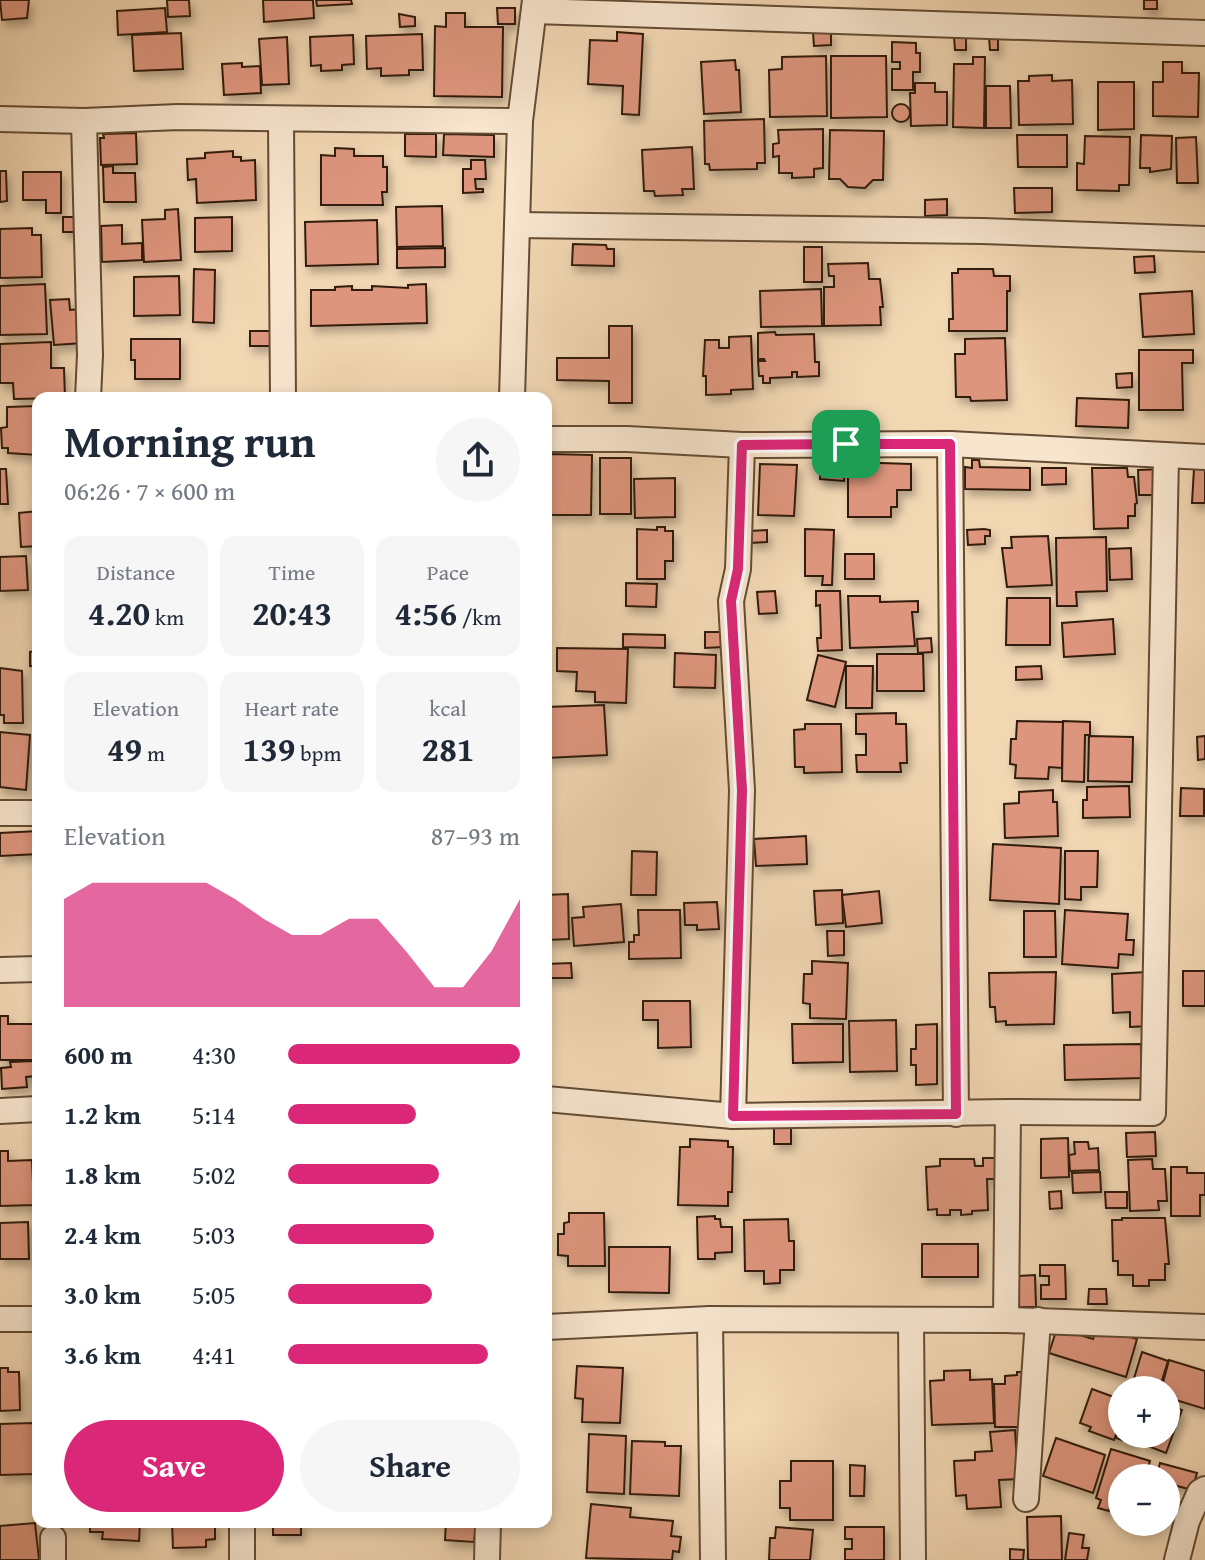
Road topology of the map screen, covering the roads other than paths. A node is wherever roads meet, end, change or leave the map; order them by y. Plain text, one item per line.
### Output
1 (534, 6) edge
2 (1205, 33) edge
3 (0, 119) edge
4 (281, 120) junction
5 (84, 121) junction
6 (520, 121) junction
7 (517, 225) junction
8 (1205, 239) edge
9 (88, 392) edge
10 (283, 392) edge
11 (512, 392) edge
12 (552, 439) edge
13 (950, 444) junction
14 (742, 445) junction
15 (1166, 456) junction
16 (1205, 457) edge
17 (0, 813) edge
18 (32, 813) edge
19 (32, 969) edge
20 (0, 970) edge
21 (552, 1100) edge
22 (32, 1109) edge
23 (0, 1111) edge
24 (1008, 1112) junction
25 (956, 1114) junction
26 (733, 1116) junction
27 (0, 1319) edge
28 (32, 1319) edge
29 (710, 1319) junction
30 (911, 1320) junction
31 (1006, 1320) junction
32 (1038, 1320) junction
33 (552, 1327) edge
34 (1205, 1327) edge
35 (1205, 1489) edge
36 (1026, 1499) dead end
37 (242, 1528) edge
38 (488, 1528) edge
39 (242, 1560) edge
40 (487, 1560) edge
41 (713, 1560) edge
42 (913, 1560) edge
43 (1177, 1560) edge

1 - 2 street
1 - 6 street
3 - 5 street
4 - 5 street
4 - 6 street
4 - 10 street
5 - 9 street
6 - 7 street
7 - 8 street
7 - 11 street
12 - 14 street
13 - 14 street
13 - 15 street
13 - 25 street
14 - 26 street
15 - 16 street
15 - 24 street
17 - 18 street
19 - 20 street
21 - 26 street
22 - 23 street
24 - 25 street
24 - 31 street
25 - 26 street
27 - 28 street
29 - 30 street
29 - 33 street
29 - 41 street
30 - 31 street
30 - 42 street
31 - 32 street
32 - 34 street
32 - 36 street
35 - 43 street
37 - 39 street
38 - 40 street

